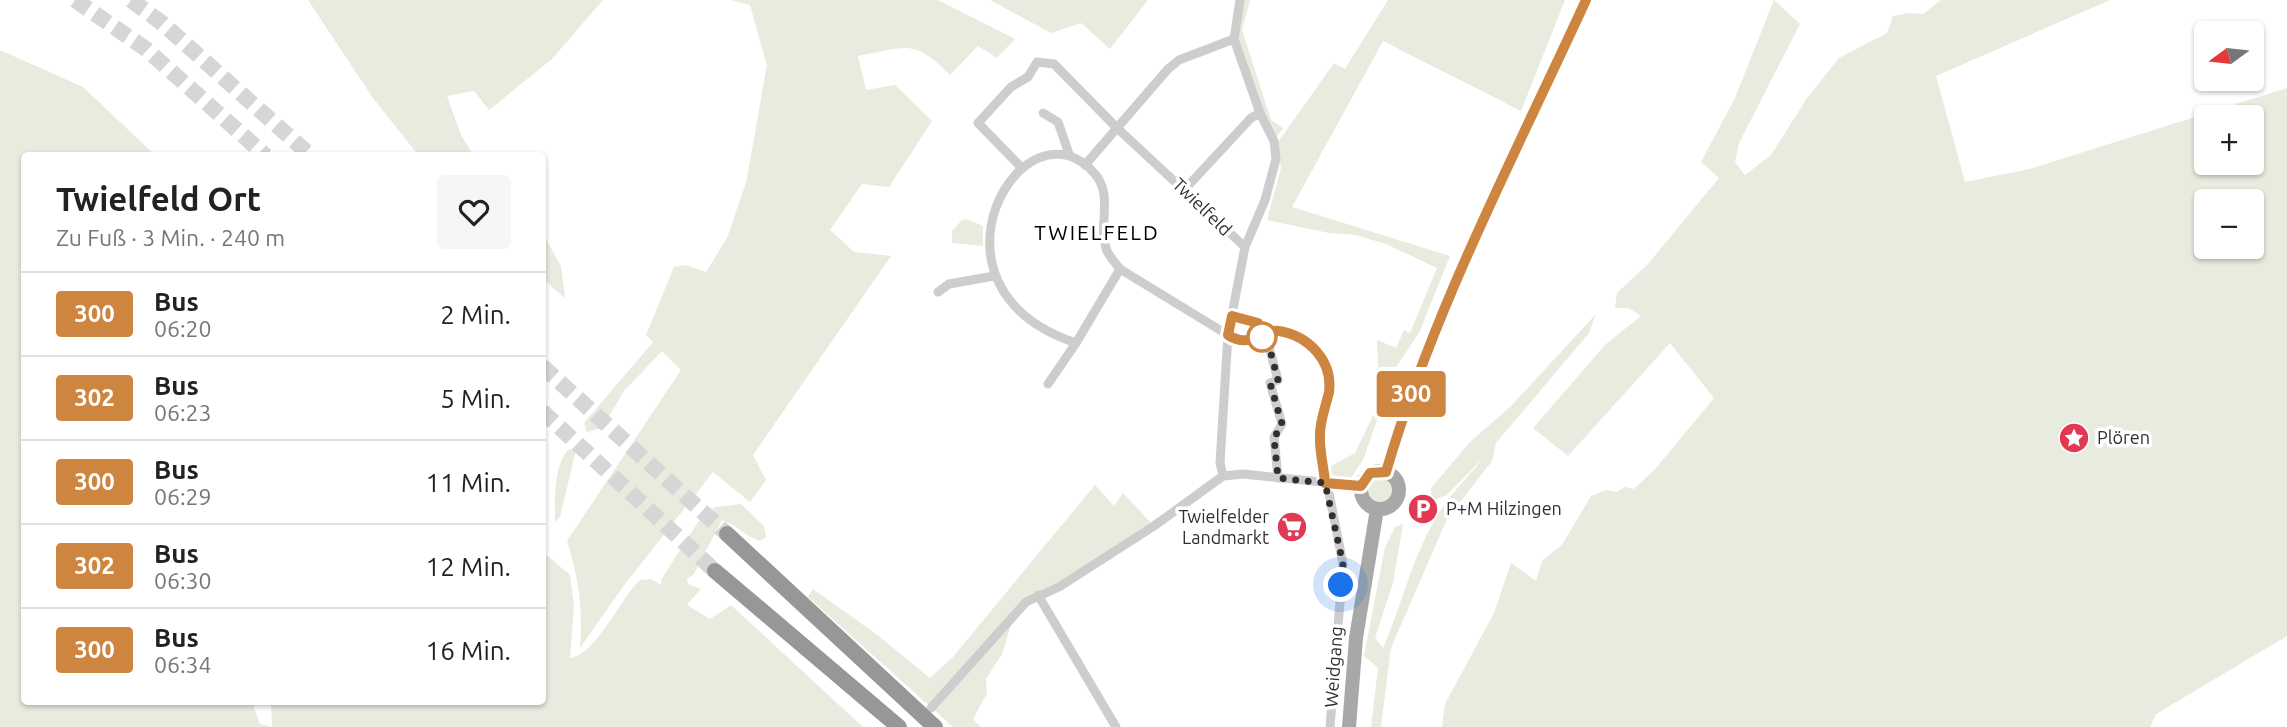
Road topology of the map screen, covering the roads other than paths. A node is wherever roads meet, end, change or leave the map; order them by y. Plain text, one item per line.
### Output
1 (1240, 0) edge
2 (1586, 0) edge
3 (1234, 39) junction
4 (1043, 113) dead end
5 (1260, 113) junction
6 (1116, 127) junction
7 (1069, 154) junction
8 (1085, 165) junction
9 (1021, 167) junction
10 (1185, 189) junction
11 (1245, 247) junction
12 (1120, 269) junction
13 (994, 276) junction
14 (938, 292) dead end
15 (1232, 316) junction
16 (1228, 335) junction
17 (1266, 335) dead end
18 (1076, 343) junction
19 (1048, 384) dead end
20 (1386, 472) junction
21 (1223, 476) junction
22 (1278, 478) junction
23 (1325, 483) junction
24 (1361, 486) junction
25 (1377, 509) junction
26 (727, 534) tunnel mouth
27 (715, 571) tunnel mouth
28 (1038, 595) junction
29 (931, 708) dead end
30 (899, 727) edge
31 (934, 727) edge
32 (1116, 727) edge
33 (1330, 727) edge
34 (1349, 727) edge

1 - 3 street
2 - 20 main road
3 - 5 street
3 - 6 street
4 - 7 street
5 - 10 street
5 - 11 street
6 - 8 street
6 - 9 street, Twielfeld
6 - 10 street, Twielfeld
7 - 8 street
7 - 9 street
8 - 12 street
9 - 13 street
10 - 11 street, Twielfeld
11 - 15 street, Twielfeld
12 - 16 street
12 - 18 street
13 - 14 street
13 - 18 street
15 - 16 street, Twielfeld
15 - 23 street, Weidgang
16 - 21 street, Twielfeld
17 - 22 street
18 - 19 street
20 - 24 main road
20 - 25 main road
21 - 22 street
21 - 28 street
22 - 23 street
23 - 24 street
23 - 33 street, Weidgang
24 - 25 main road
25 - 34 main road
26 - 31 highway
27 - 30 highway
28 - 29 street
28 - 32 street

